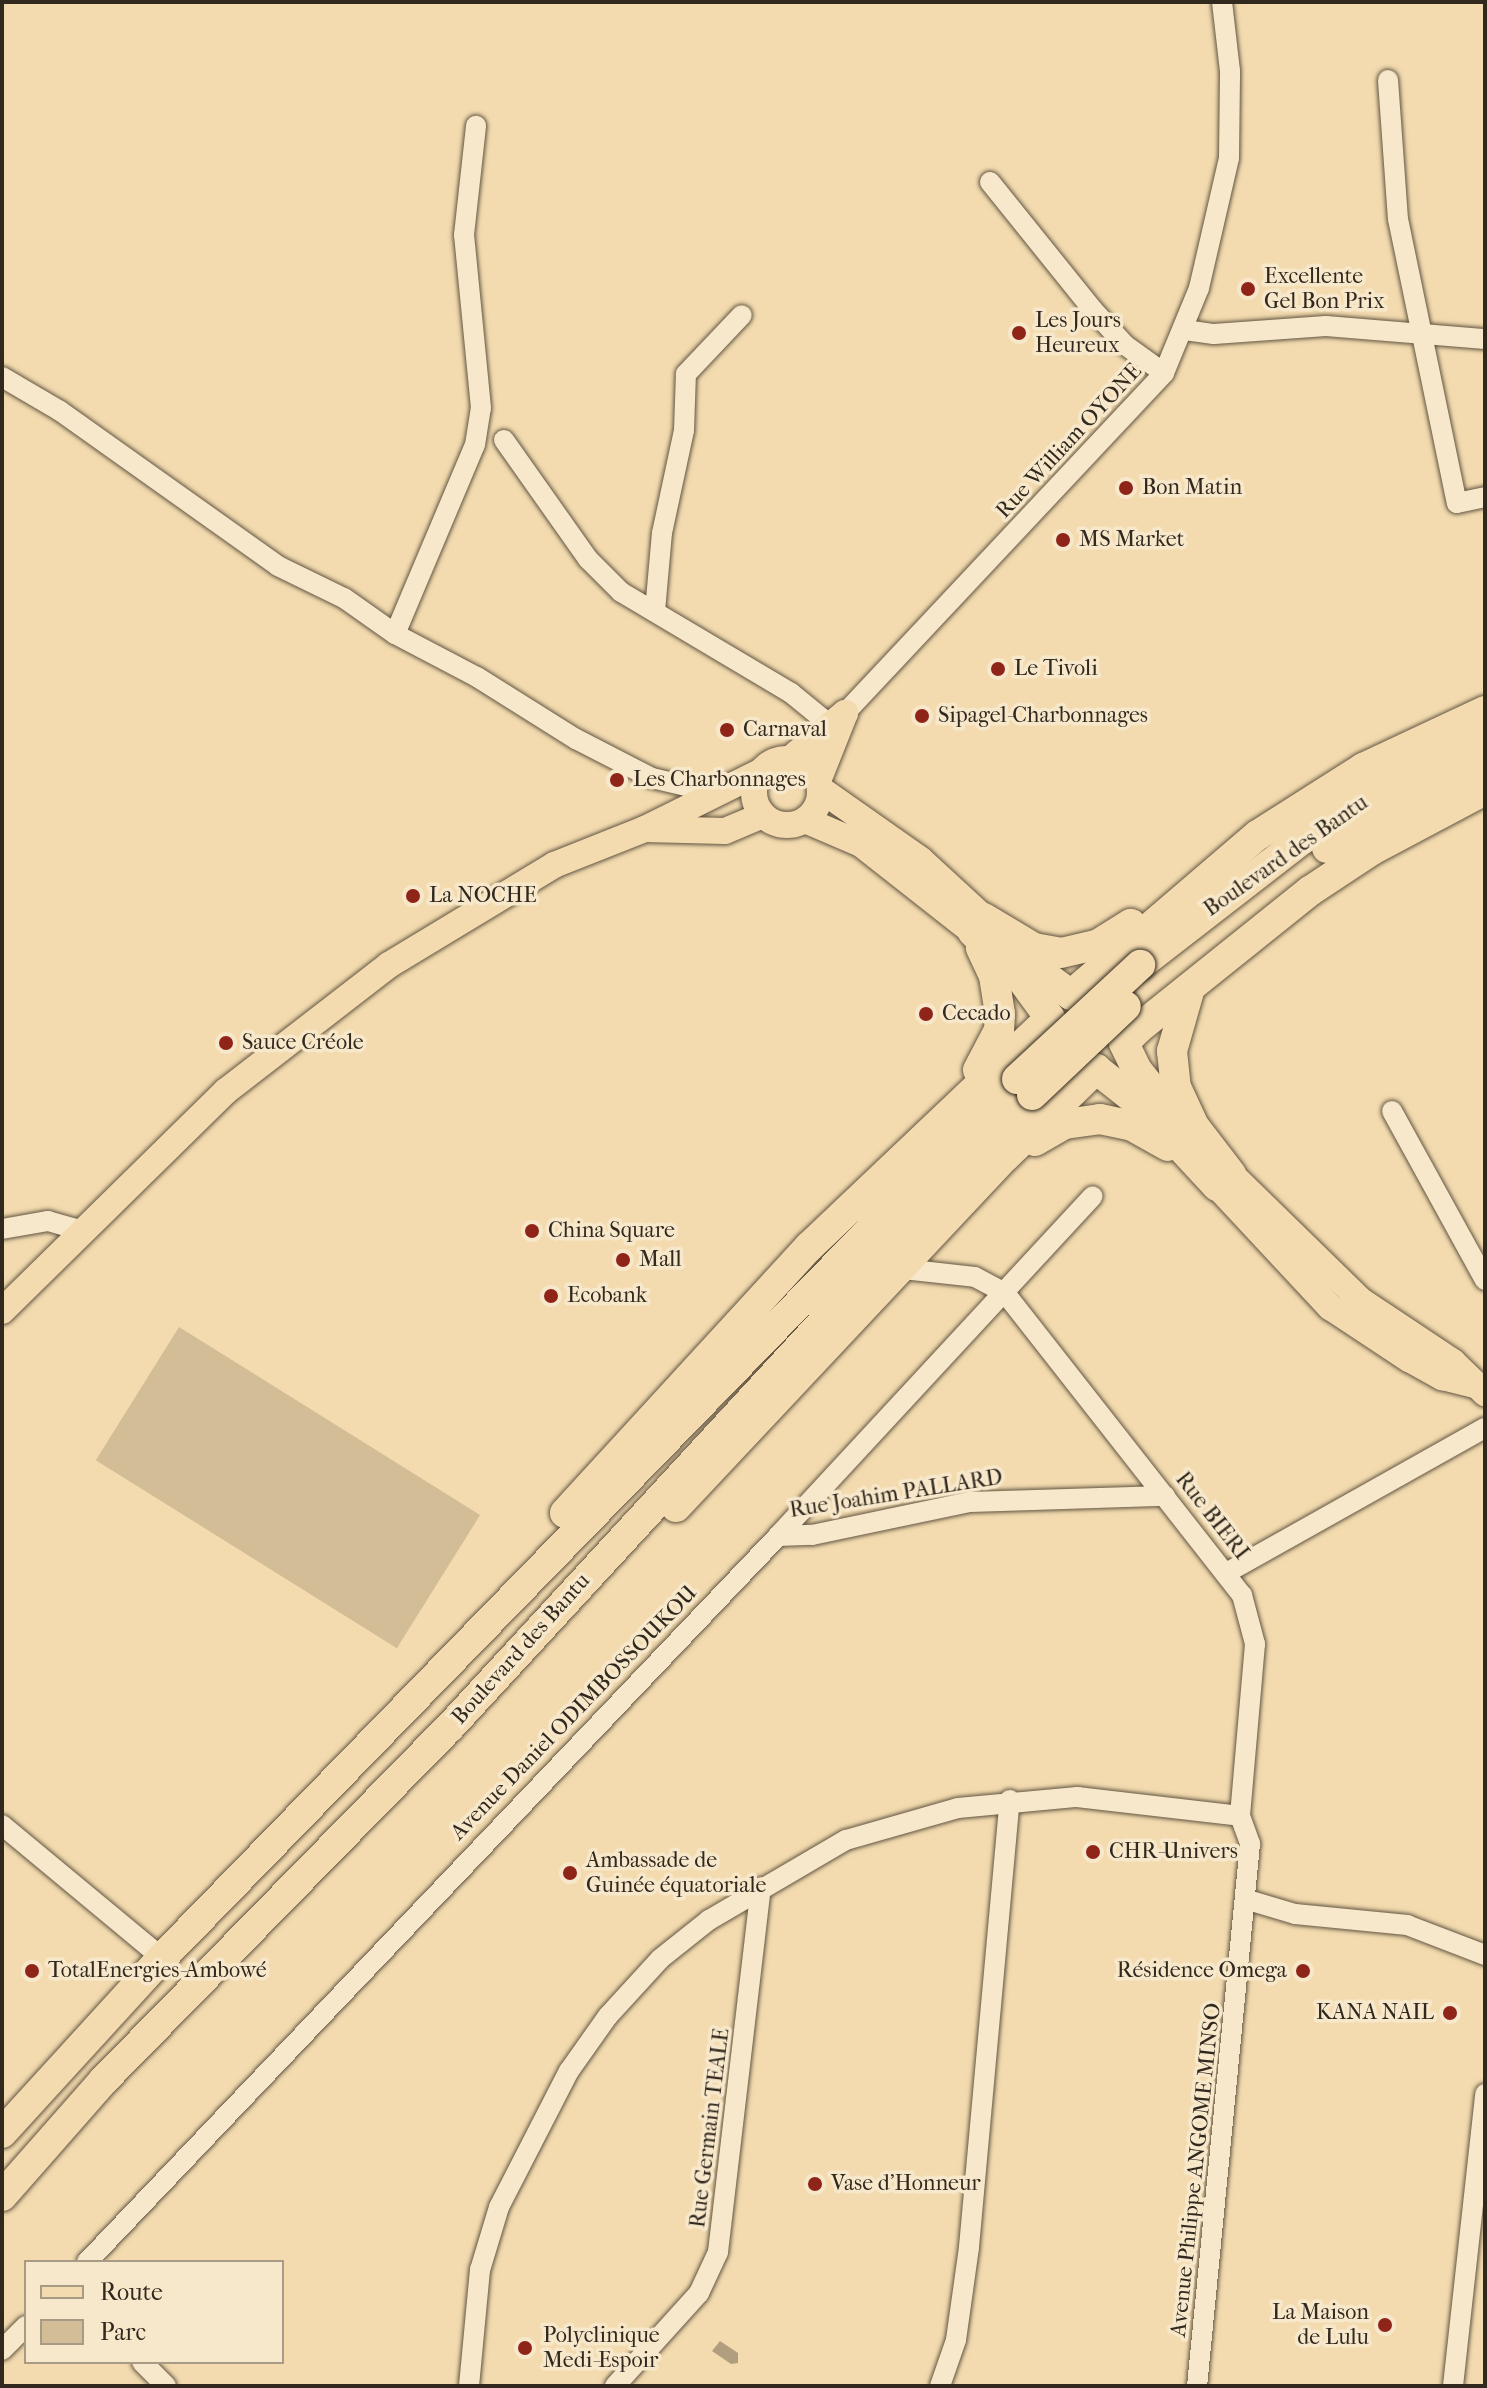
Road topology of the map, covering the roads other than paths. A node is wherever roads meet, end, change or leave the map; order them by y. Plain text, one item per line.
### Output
1 (1222, 2) edge
2 (1388, 80) dead end
3 (476, 126) dead end
4 (990, 182) dead end
5 (742, 315) dead end
6 (1185, 330) junction
7 (1421, 334) junction
8 (1485, 339) edge
9 (1164, 373) junction
10 (2, 377) edge
11 (504, 440) dead end
12 (1485, 497) edge
13 (655, 611) junction
14 (395, 634) junction
15 (1485, 711) edge
16 (837, 719) junction
17 (1485, 739) edge
18 (790, 759) junction
19 (1485, 764) edge
20 (760, 772) junction
21 (819, 785) junction
22 (1485, 790) edge
23 (711, 792) junction
24 (763, 815) junction
25 (805, 820) junction
26 (645, 829) junction
27 (1206, 876) junction
28 (978, 925) junction
29 (1147, 972) junction
30 (1191, 987) junction
31 (1071, 995) junction
32 (1050, 1018) junction
33 (1124, 1043) junction
34 (1096, 1069) junction
35 (1024, 1087) junction
36 (1392, 1111) dead end
37 (948, 1113) junction
38 (1005, 1157) junction
39 (1224, 1180) junction
40 (1093, 1196) dead end
41 (2, 1229) edge
42 (83, 1231) junction
43 (903, 1269) junction
44 (1485, 1280) edge
45 (1005, 1293) junction
46 (2, 1311) edge
47 (1480, 1389) edge
48 (1485, 1428) edge
49 (1165, 1496) junction
50 (778, 1536) junction
51 (1228, 1572) junction
52 (415, 1697) junction
53 (449, 1728) junction
54 (1010, 1800) junction
55 (1240, 1816) junction
56 (2, 1825) edge
57 (761, 1888) junction
58 (1248, 1900) junction
59 (1485, 1955) edge
60 (162, 1958) junction
61 (1485, 2094) edge
62 (2, 2133) edge
63 (2, 2196) edge
64 (89, 2260) edge
65 (24, 2328) edge
66 (2, 2350) edge
67 (144, 2364) edge
68 (166, 2386) edge
69 (469, 2386) edge
70 (615, 2386) edge
71 (940, 2386) edge
72 (1197, 2386) edge
73 (1453, 2386) edge

1 - 6 street, Rue William OYONE
2 - 7 street
3 - 14 street
4 - 9 street
5 - 13 street
6 - 7 street
6 - 9 street, Rue William OYONE
7 - 8 street
7 - 12 street
9 - 16 street, Rue William OYONE
10 - 14 street
11 - 13 street
13 - 16 street
14 - 23 street
15 - 27 highway
16 - 18 main road
16 - 21 main road
17 - 29 highway, Boulevard des Bantu
18 - 20 main road
18 - 21 main road
19 - 29 highway, Boulevard des Bantu
20 - 23 main road
20 - 24 main road
21 - 25 main road
21 - 28 main road
22 - 30 highway
23 - 26 main road
24 - 25 main road
24 - 26 main road
25 - 28 main road
26 - 42 main road
27 - 28 highway
27 - 31 highway
28 - 31 highway
28 - 32 highway
28 - 37 highway
29 - 35 highway, bridge
30 - 33 highway
30 - 39 highway
31 - 32 highway
31 - 33 highway
32 - 34 highway
32 - 37 highway
33 - 34 highway
33 - 39 highway
34 - 38 highway
34 - 39 highway
35 - 52 highway, Boulevard des Bantu
35 - 53 highway, Boulevard des Bantu
36 - 44 street
37 - 52 highway
38 - 39 highway
38 - 43 highway
39 - 47 main road
40 - 45 street, Avenue Daniel ODIMBOSSOUKOU
41 - 42 street
42 - 46 main road
43 - 45 street
43 - 53 highway
45 - 49 street, Rue BIERI
45 - 50 street, Avenue Daniel ODIMBOSSOUKOU
48 - 51 street
49 - 50 street, Rue Joahim PALLARD
49 - 51 street, Rue BIERI
50 - 64 street, Avenue Daniel ODIMBOSSOUKOU
51 - 55 street, Rue BIERI
52 - 60 highway, Boulevard des Bantu
53 - 63 highway, Boulevard des Bantu
54 - 55 street
54 - 57 street
54 - 71 street
55 - 58 street, Avenue Philippe ANGOME MINSO
56 - 60 street
57 - 69 street
57 - 70 street, Rue Germain TEALE
58 - 59 street
58 - 72 street, Avenue Philippe ANGOME MINSO
60 - 62 highway, Boulevard des Bantu
61 - 73 street
65 - 66 street
67 - 68 street

